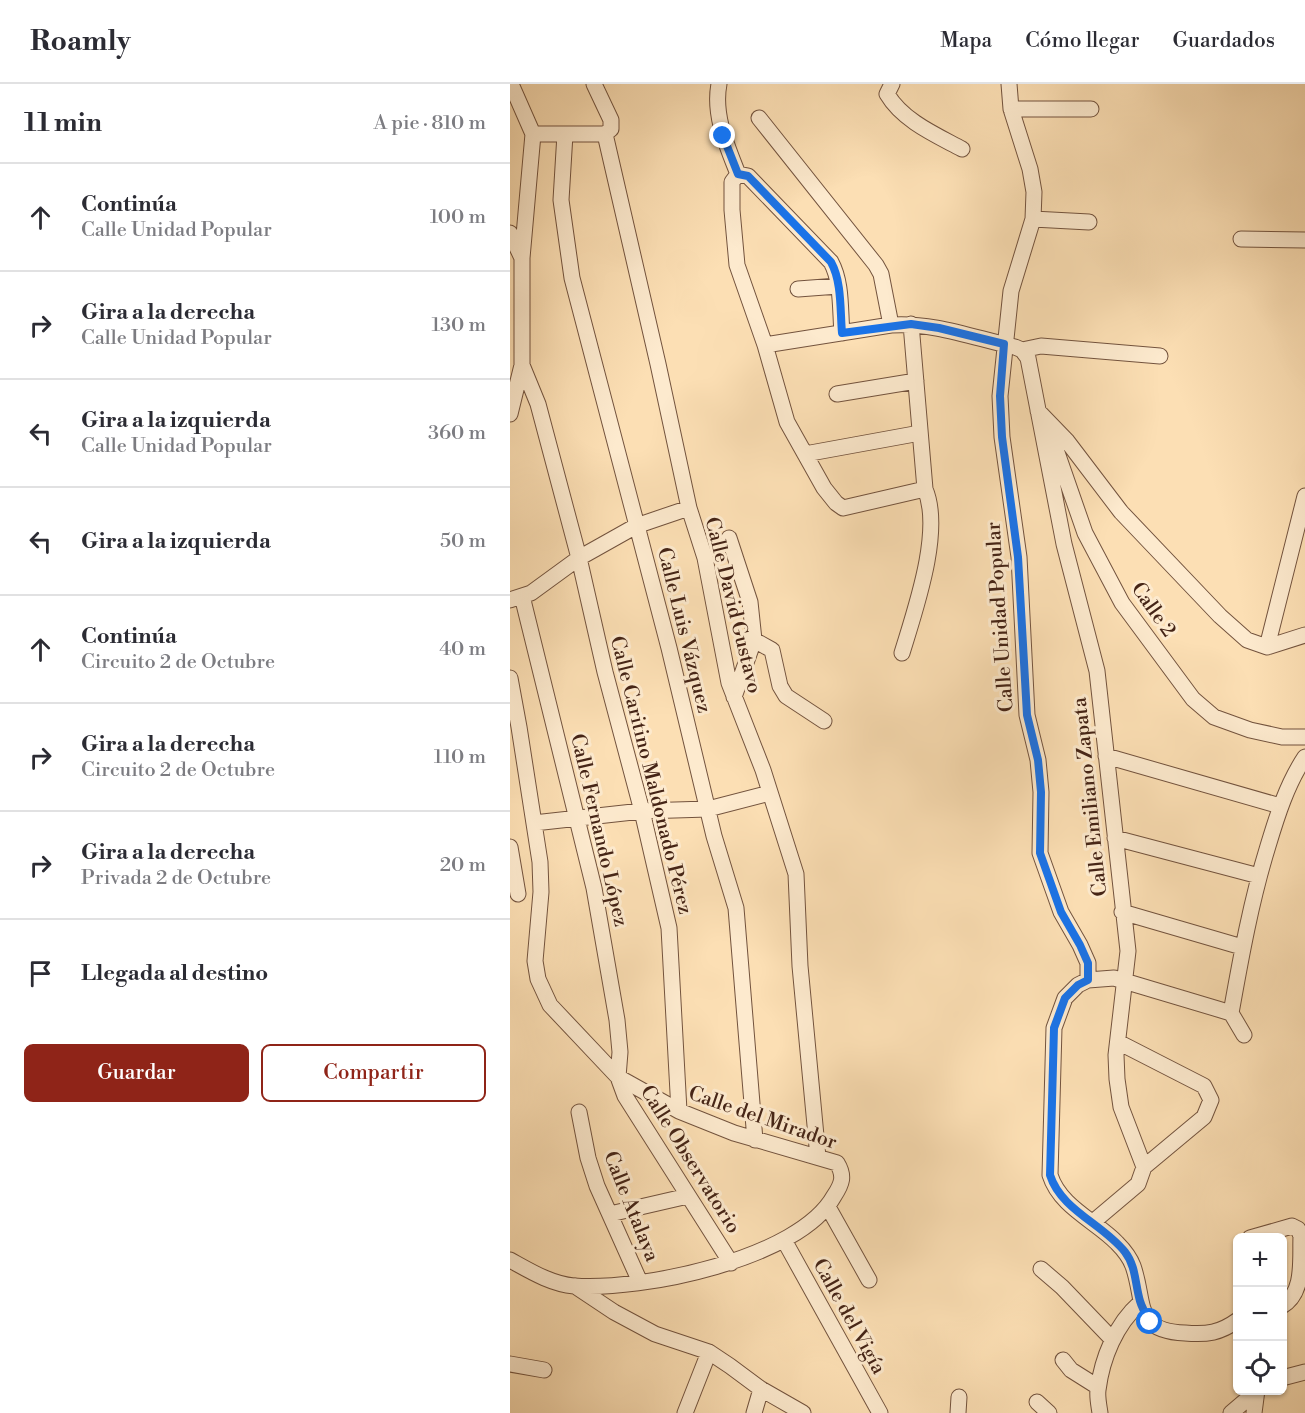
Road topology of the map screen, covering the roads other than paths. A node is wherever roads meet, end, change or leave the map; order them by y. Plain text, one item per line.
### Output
1 (511, 84) edge
2 (594, 84) edge
3 (604, 84) edge
4 (719, 84) edge
5 (892, 84) edge
6 (1009, 84) edge
7 (604, 104) junction
8 (1011, 109) junction
9 (1091, 109) dead end
10 (759, 118) dead end
11 (608, 131) junction
12 (533, 134) junction
13 (565, 134) junction
14 (962, 149) dead end
15 (738, 174) junction
16 (1033, 219) junction
17 (1089, 222) dead end
18 (510, 234) edge
19 (1241, 238) dead end
20 (1305, 240) edge
21 (522, 258) junction
22 (838, 286) junction
23 (798, 289) dead end
24 (911, 324) junction
25 (891, 326) junction
26 (842, 333) junction
27 (1004, 344) junction
28 (765, 345) junction
29 (1022, 350) junction
30 (1160, 356) dead end
31 (522, 365) junction
32 (916, 381) junction
33 (837, 394) dead end
34 (1038, 411) junction
35 (510, 414) edge
36 (1051, 423) junction
37 (920, 433) junction
38 (805, 454) junction
39 (925, 489) junction
40 (1305, 496) edge
41 (689, 508) junction
42 (636, 526) junction
43 (729, 538) dead end
44 (579, 558) junction
45 (516, 598) edge
46 (1305, 635) edge
47 (754, 640) junction
48 (1267, 647) junction
49 (902, 653) dead end
50 (510, 678) edge
51 (734, 697) junction
52 (825, 721) dead end
53 (1305, 737) edge
54 (1106, 756) junction
55 (1305, 757) edge
56 (770, 793) junction
57 (1280, 806) junction
58 (708, 809) junction
59 (642, 811) junction
60 (578, 818) junction
61 (534, 823) junction
62 (1115, 838) junction
63 (510, 847) edge
64 (1259, 876) junction
65 (541, 892) junction
66 (514, 895) edge
67 (1122, 912) junction
68 (1242, 947) junction
69 (1088, 980) junction
70 (1124, 981) junction
71 (1231, 1013) junction
72 (1244, 1035) dead end
73 (1118, 1042) junction
74 (618, 1077) junction
75 (679, 1111) junction
76 (579, 1112) dead end
77 (755, 1140) junction
78 (818, 1156) junction
79 (1144, 1167) junction
80 (688, 1196) junction
81 (828, 1206) junction
82 (610, 1214) junction
83 (1093, 1222) junction
84 (1268, 1233) edge
85 (784, 1240) junction
86 (510, 1260) edge
87 (731, 1263) junction
88 (1041, 1269) dead end
89 (868, 1280) dead end
90 (640, 1281) junction
91 (575, 1286) junction
92 (1140, 1303) junction
93 (1287, 1304) edge
94 (1233, 1324) edge
95 (1112, 1339) junction
96 (709, 1352) junction
97 (1063, 1360) dead end
98 (510, 1364) edge
99 (544, 1370) dead end
100 (1305, 1372) edge
101 (1287, 1377) edge
102 (1098, 1387) junction
103 (761, 1389) junction
104 (1252, 1395) edge
105 (1256, 1395) edge
106 (959, 1397) dead end
107 (685, 1413) edge
108 (754, 1413) edge
109 (803, 1413) edge
110 (880, 1413) edge
111 (957, 1413) edge
112 (1100, 1413) edge
113 (1231, 1413) edge
114 (1254, 1413) edge

1 - 12 street
2 - 7 street
3 - 7 street
4 - 15 street
5 - 14 street
6 - 8 street, Calle Unidad Popular
7 - 11 street, Calle David Gustavo
8 - 9 street
8 - 16 street, Calle Unidad Popular
10 - 25 street
11 - 13 street
11 - 41 street, Calle David Gustavo
12 - 13 street
12 - 21 street
13 - 42 street, Calle Luis Vázquez
15 - 22 street
15 - 28 street
16 - 17 street
16 - 27 street, Calle Unidad Popular
18 - 21 street
19 - 20 street
21 - 31 street
22 - 23 street
22 - 26 street
24 - 25 street
24 - 27 street
24 - 32 street
25 - 26 street
26 - 28 street
27 - 29 street
27 - 69 street, Calle Unidad Popular
28 - 38 street
29 - 30 street
29 - 34 street, Calle Emiliano Zapata
31 - 35 street
31 - 44 street, Calle Caritino Maldonado Pérez
32 - 33 street
32 - 37 street
34 - 36 street
34 - 54 street, Calle Emiliano Zapata
36 - 48 street
36 - 53 street, Calle 2
37 - 38 street
37 - 39 street
38 - 39 street
39 - 49 street
40 - 48 street
41 - 42 street
41 - 51 street, Calle David Gustavo
42 - 44 street
42 - 58 street, Calle Luis Vázquez
43 - 47 street
44 - 45 street
44 - 59 street, Calle Caritino Maldonado Pérez
45 - 60 street, Calle Fernando López
46 - 48 street
47 - 51 street
47 - 52 street
50 - 61 street, Calle del Mirador
51 - 56 street, Calle David Gustavo
54 - 57 street
54 - 62 street, Calle Emiliano Zapata
55 - 57 street
56 - 58 street
56 - 78 street, Calle David Gustavo
57 - 64 street
58 - 59 street
58 - 77 street, Calle Luis Vázquez
59 - 60 street
59 - 75 street, Calle Caritino Maldonado Pérez
60 - 61 street
60 - 74 street, Calle Fernando López
61 - 65 street, Calle del Mirador
62 - 64 street
62 - 67 street, Calle Emiliano Zapata
63 - 66 street
64 - 68 street
65 - 66 street
65 - 74 street, Calle del Mirador
67 - 68 street
67 - 70 street, Calle Emiliano Zapata
68 - 71 street
69 - 70 street
69 - 83 street
70 - 71 street
70 - 73 street, Calle Emiliano Zapata
71 - 72 street
73 - 79 street, Calle Emiliano Zapata
73 - 79 street
74 - 75 street, Calle del Mirador
74 - 80 street, Calle Observatorio
75 - 77 street, Calle del Mirador
76 - 82 street, Calle Atalaya
77 - 78 street, Calle del Mirador
78 - 81 street, Calle del Mirador
79 - 83 street
80 - 82 street
80 - 87 street, Calle Observatorio
81 - 85 street, Calle del Mirador
81 - 89 street
82 - 90 street, Calle Atalaya
83 - 92 street
84 - 93 street
85 - 87 street, Calle del Mirador
85 - 110 street, Calle del Vigía
86 - 91 street, Calle del Mirador
87 - 90 street, Calle del Mirador
88 - 95 street
90 - 91 street, Calle del Mirador
91 - 96 street
92 - 94 street
92 - 95 street
95 - 102 street
96 - 103 street
96 - 107 street
97 - 102 street
98 - 99 street
100 - 101 street
102 - 112 street
103 - 108 street
103 - 109 street
104 - 113 street
105 - 114 street
106 - 111 street

